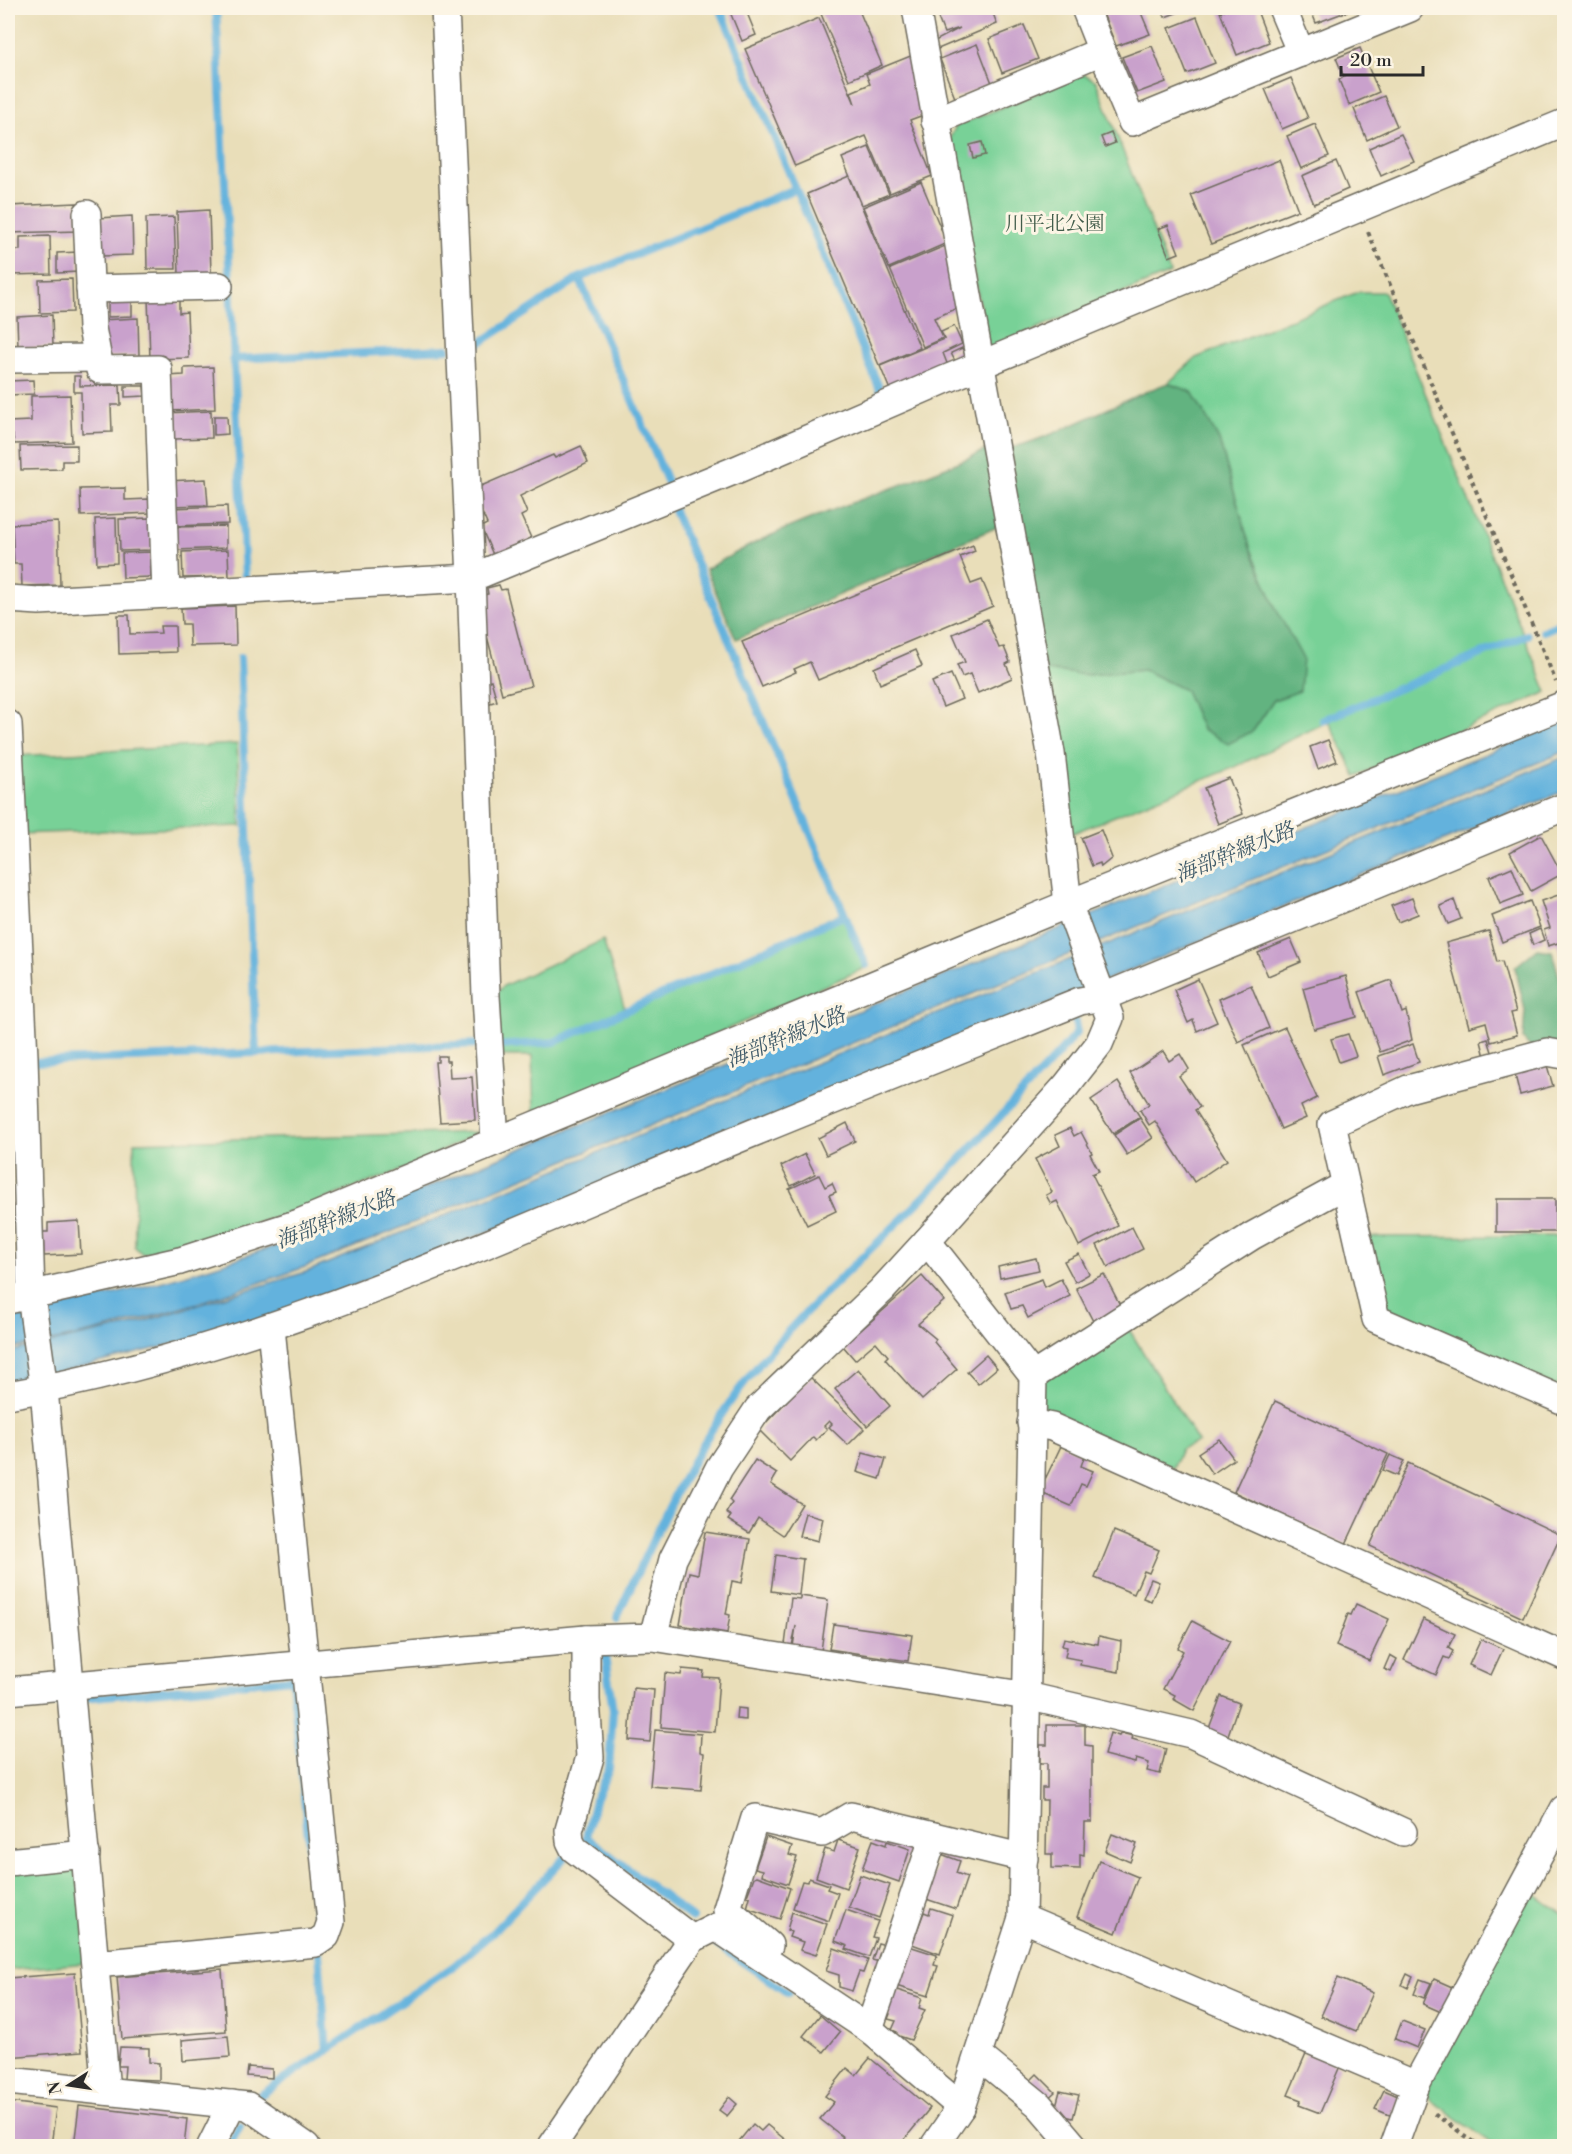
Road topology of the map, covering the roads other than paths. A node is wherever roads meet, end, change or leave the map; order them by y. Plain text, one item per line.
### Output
1 (445, 8) edge
2 (916, 8) edge
3 (1085, 8) edge
4 (1282, 8) edge
5 (1410, 8) edge
6 (1101, 51) junction
7 (1301, 53) junction
8 (935, 121) junction
9 (1564, 123) edge
10 (87, 214) dead end
11 (219, 286) dead end
12 (90, 289) junction
13 (98, 358) junction
14 (8, 359) edge
15 (982, 366) junction
16 (471, 578) junction
17 (166, 594) junction
18 (8, 599) edge
19 (1562, 698) edge
20 (8, 724) edge
21 (1564, 807) edge
22 (1070, 910) junction
23 (1103, 997) junction
24 (1564, 1055) edge
25 (495, 1141) junction
26 (1345, 1185) junction
27 (927, 1241) junction
28 (24, 1301) edge
29 (270, 1328) junction
30 (1033, 1376) junction
31 (44, 1389) junction
32 (8, 1395) edge
33 (1564, 1401) edge
34 (1031, 1423) junction
35 (653, 1637) junction
36 (586, 1639) junction
37 (1564, 1656) edge
38 (306, 1664) junction
39 (72, 1684) junction
40 (8, 1691) edge
41 (1027, 1696) junction
42 (1564, 1809) edge
43 (1403, 1832) dead end
44 (934, 1836) junction
45 (86, 1854) junction
46 (1024, 1858) junction
47 (8, 1862) edge
48 (1022, 1918) junction
49 (692, 1939) junction
50 (96, 1964) junction
51 (862, 2023) junction
52 (978, 2055) junction
53 (8, 2081) edge
54 (106, 2091) junction
55 (1414, 2091) junction
56 (232, 2104) junction
57 (961, 2107) junction
58 (211, 2146) edge
59 (306, 2146) edge
60 (552, 2146) edge
61 (934, 2146) edge
62 (1074, 2146) edge
63 (1394, 2146) edge

1 - 16 street
2 - 8 street
3 - 6 street
4 - 7 street
5 - 7 street
6 - 7 street
6 - 8 street
8 - 15 street
9 - 15 street
10 - 12 street
11 - 12 street
12 - 13 street
13 - 14 street
13 - 17 street
15 - 16 street
15 - 22 street
16 - 17 street
16 - 25 street
17 - 18 street
19 - 22 street
20 - 28 street
21 - 23 street
22 - 23 street
22 - 25 street
23 - 27 street
23 - 29 street
24 - 26 street
25 - 28 street
26 - 30 street
26 - 33 street
27 - 30 street
27 - 35 street
28 - 31 street
29 - 31 street
29 - 38 street
30 - 34 street
31 - 32 street
31 - 39 street
34 - 37 street
34 - 41 street
35 - 36 street
35 - 41 street
36 - 38 street
36 - 49 street
38 - 39 street
38 - 50 street
39 - 40 street
39 - 45 street
41 - 43 street
41 - 46 street
42 - 55 street
44 - 46 street
44 - 51 street
44 - 51 street
45 - 47 street
45 - 50 street
46 - 48 street
48 - 52 street
48 - 55 street
49 - 51 street
49 - 60 street
50 - 54 street
51 - 57 street
52 - 57 street
52 - 62 street
53 - 54 street
54 - 56 street
55 - 63 street
56 - 58 street
56 - 59 street
57 - 61 street

